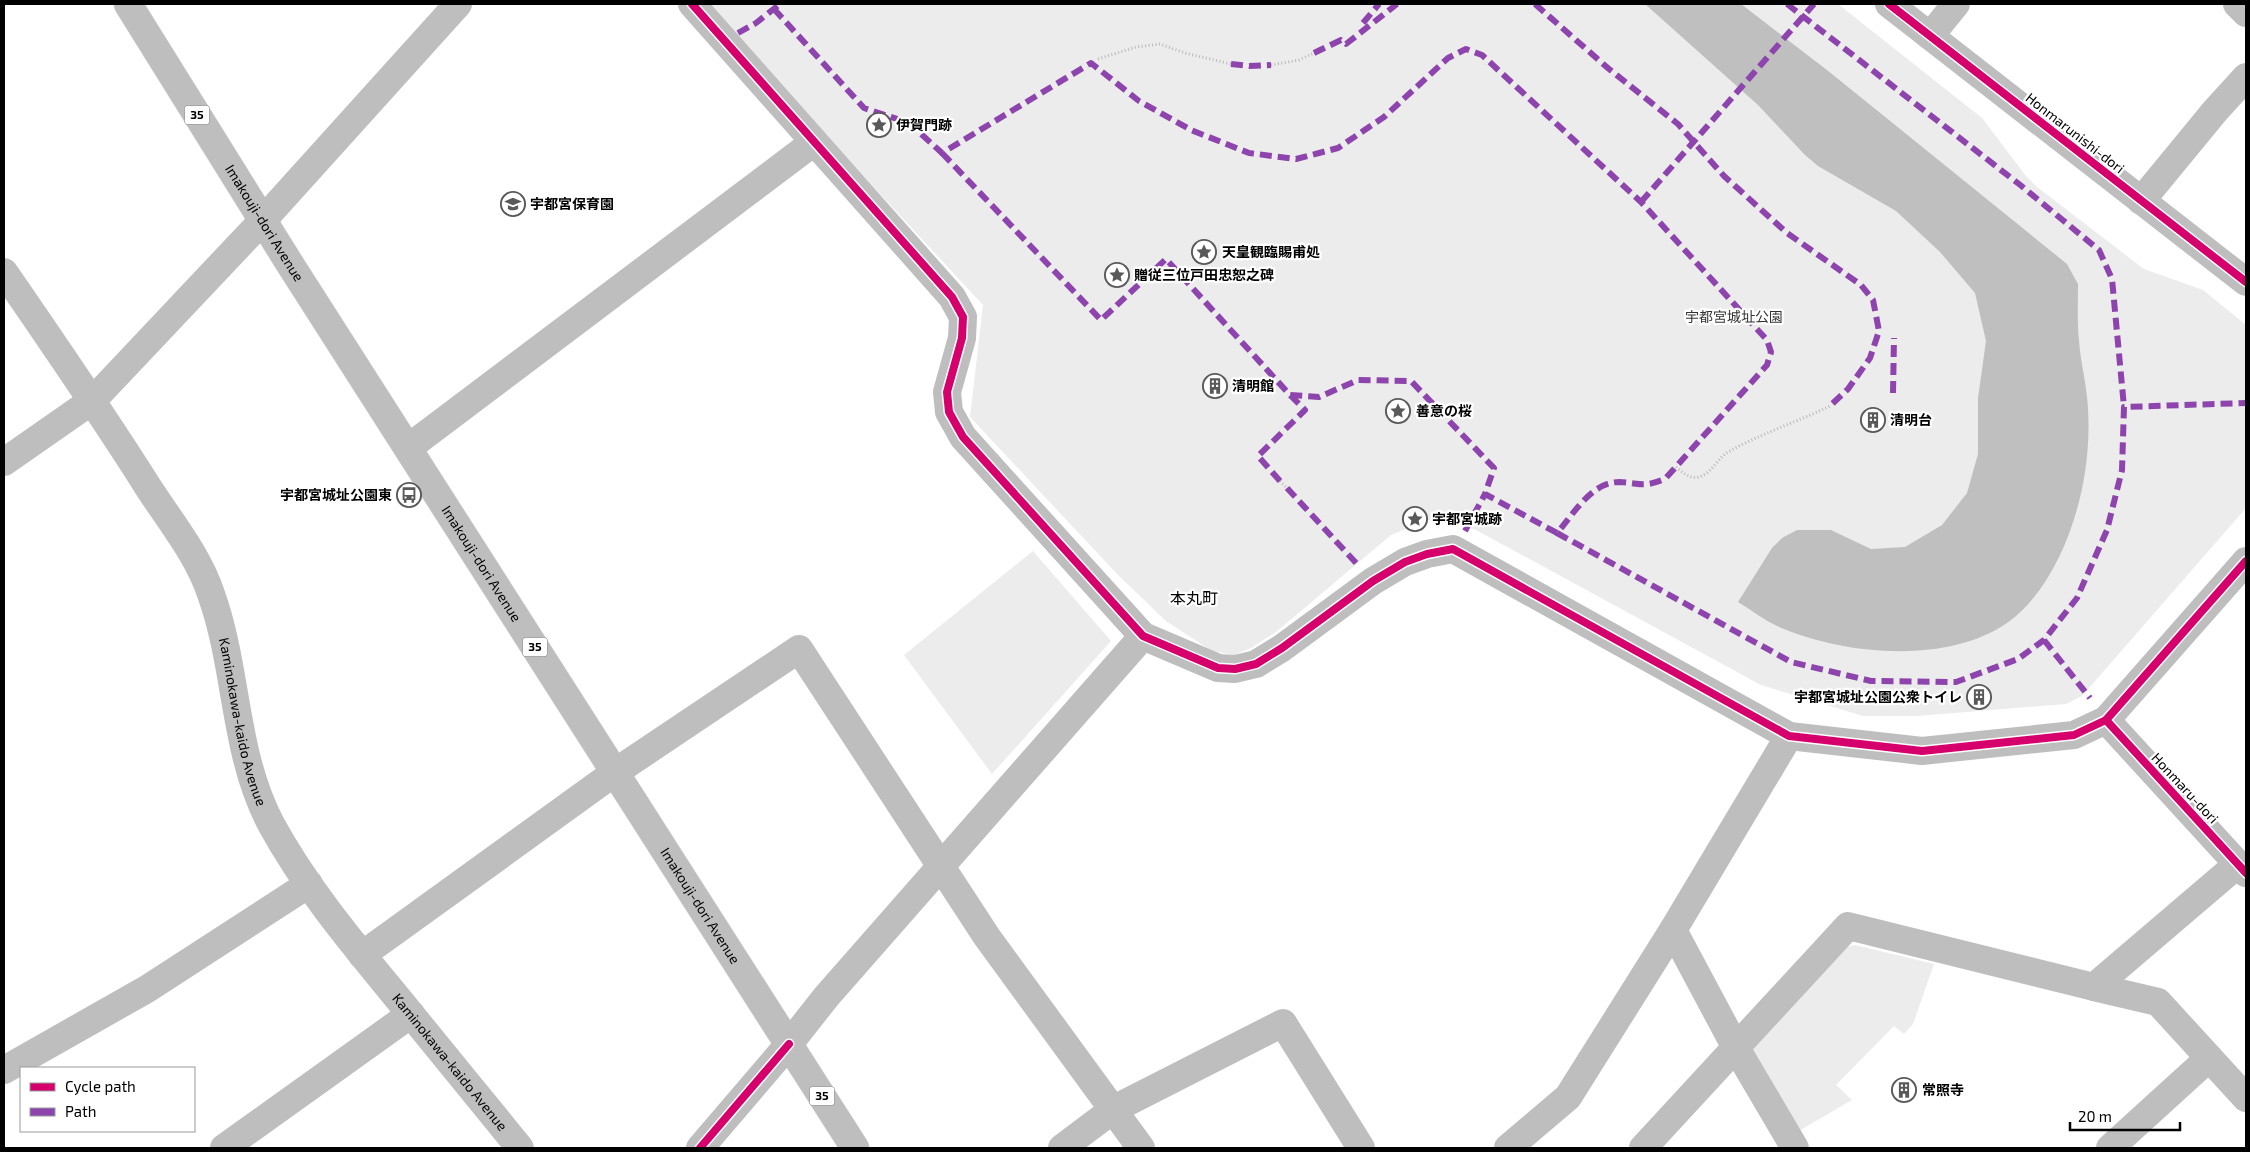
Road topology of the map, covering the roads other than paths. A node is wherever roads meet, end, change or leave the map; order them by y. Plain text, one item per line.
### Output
1 (128, 4) edge
2 (458, 4) edge
3 (692, 4) edge
4 (1889, 4) edge
5 (1956, 4) edge
6 (2237, 4) edge
7 (2246, 13) edge
8 (1930, 36) junction
9 (2246, 77) edge
10 (814, 142) junction
11 (2141, 200) junction
12 (263, 220) junction
13 (4, 272) edge
14 (2246, 282) edge
15 (93, 400) junction
16 (408, 448) junction
17 (4, 462) edge
18 (2244, 566) edge
19 (1143, 636) junction
20 (2106, 720) junction
21 (1789, 736) junction
22 (614, 773) junction
23 (941, 866) junction
24 (2242, 869) edge
25 (309, 884) junction
26 (1673, 930) junction
27 (362, 955) junction
28 (2094, 987) junction
29 (411, 1014) junction
30 (788, 1044) junction
31 (1736, 1048) junction
32 (2209, 1058) junction
33 (4, 1070) edge
34 (2246, 1098) edge
35 (1114, 1109) junction
36 (224, 1148) edge
37 (520, 1148) edge
38 (700, 1148) edge
39 (855, 1148) edge
40 (1062, 1148) edge
41 (1141, 1148) edge
42 (1361, 1148) edge
43 (1508, 1148) edge
44 (1643, 1148) edge
45 (1795, 1148) edge
46 (2110, 1148) edge

1 - 12 street, Imakouji-dori Avenue / 35
2 - 12 street
3 - 10 street
4 - 8 street, Honmarunishi-dori
5 - 8 street
6 - 7 street
8 - 11 street, Honmarunishi-dori
9 - 11 street
10 - 16 street
10 - 19 street
11 - 14 street, Honmarunishi-dori
12 - 15 street
12 - 16 street, Imakouji-dori Avenue / 35
13 - 15 street, Kaminokawa-kaido Avenue
15 - 17 street
15 - 25 street, Kaminokawa-kaido Avenue
16 - 22 street, Imakouji-dori Avenue / 35
18 - 20 street
19 - 21 street
19 - 23 street
20 - 21 street
20 - 24 street, Honmaru-dori
21 - 26 street
22 - 23 street
22 - 27 street
22 - 30 street, Imakouji-dori Avenue / 35
23 - 30 street
23 - 35 street
24 - 28 street
25 - 27 street, Kaminokawa-kaido Avenue
25 - 33 street
26 - 31 street
26 - 43 street
27 - 29 street, Kaminokawa-kaido Avenue
28 - 31 street
28 - 32 street
29 - 36 street
29 - 37 street, Kaminokawa-kaido Avenue
30 - 38 street
30 - 39 street, Imakouji-dori Avenue / 35
31 - 44 street
31 - 45 street
32 - 34 street
32 - 46 street
35 - 40 street
35 - 41 street
35 - 42 street

